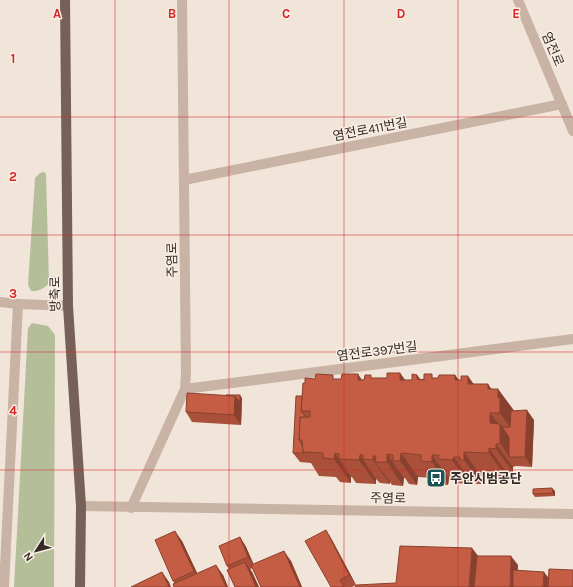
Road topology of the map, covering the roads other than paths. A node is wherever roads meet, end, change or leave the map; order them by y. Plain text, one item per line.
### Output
1 (65, 0) edge
2 (182, 0) edge
3 (518, 0) edge
4 (562, 104) junction
5 (573, 131) edge
6 (184, 180) junction
7 (0, 302) edge
8 (18, 304) junction
9 (68, 306) junction
10 (573, 339) edge
11 (185, 389) junction
12 (80, 506) junction
13 (131, 508) junction
14 (573, 514) edge
15 (4, 587) edge
16 (80, 587) edge

1 - 9 main road, 방축로
2 - 6 street, 주염로
3 - 4 street, 염전로
4 - 5 street, 염전로
4 - 6 street, 염전로411번길
6 - 11 street, 주염로
7 - 8 street
8 - 9 street
8 - 15 street
9 - 12 main road, 방축로
10 - 11 street, 염전로397번길
11 - 13 street, 주염로
12 - 13 street, 주염로
12 - 16 main road, 방축로
13 - 14 street, 주염로

